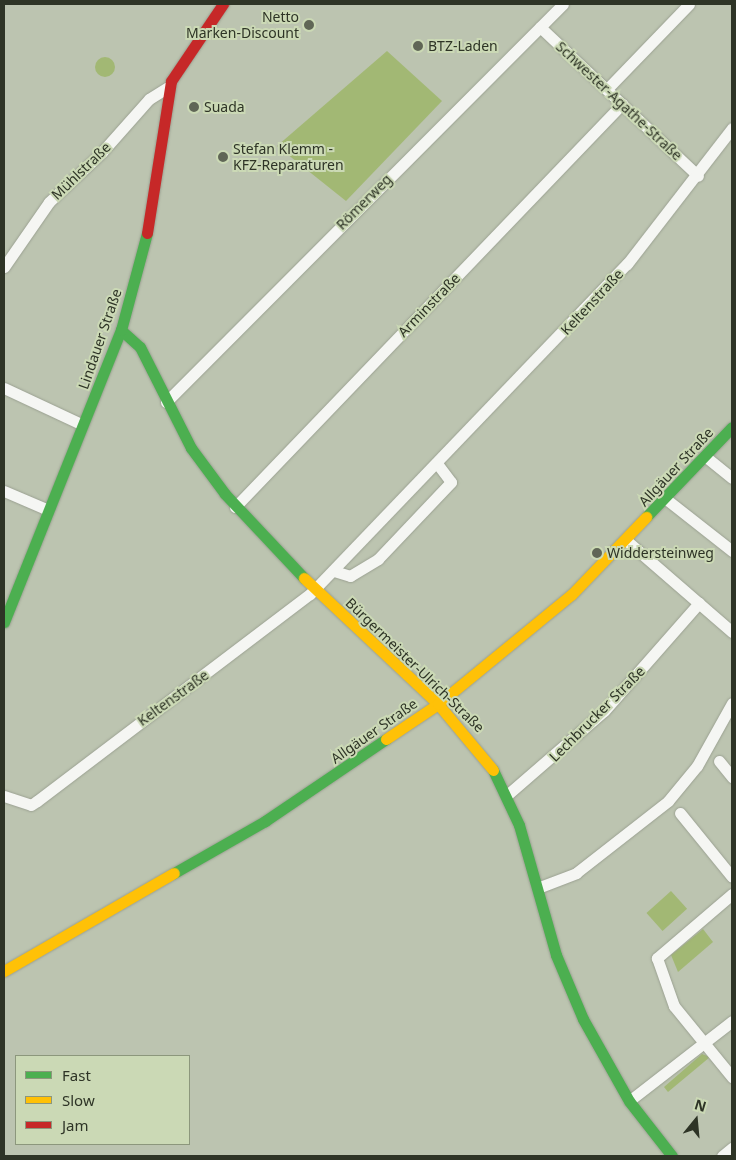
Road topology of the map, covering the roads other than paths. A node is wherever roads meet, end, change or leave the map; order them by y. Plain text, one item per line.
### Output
1 (222, 4) edge
2 (563, 4) edge
3 (689, 4) edge
4 (540, 27) junction
5 (171, 83) junction
6 (607, 89) junction
7 (622, 104) junction
8 (732, 128) edge
9 (698, 176) junction
10 (4, 267) edge
11 (121, 330) junction
12 (115, 346) junction
13 (146, 363) junction
14 (4, 388) edge
15 (166, 402) junction
16 (81, 424) junction
17 (732, 427) edge
18 (706, 457) junction
19 (438, 465) junction
20 (732, 478) edge
21 (4, 491) edge
22 (666, 499) junction
23 (235, 507) junction
24 (46, 509) junction
25 (627, 541) junction
26 (732, 551) edge
27 (334, 571) junction
28 (315, 590) junction
29 (699, 603) junction
30 (4, 622) edge
31 (732, 632) edge
32 (732, 703) edge
33 (438, 704) junction
34 (719, 761) dead end
35 (732, 777) edge
36 (508, 795) junction
37 (4, 796) edge
38 (680, 813) dead end
39 (732, 877) edge
40 (540, 887) junction
41 (732, 894) edge
42 (4, 971) edge
43 (732, 1021) edge
44 (704, 1044) junction
45 (732, 1077) edge
46 (630, 1101) junction
47 (732, 1148) edge
48 (672, 1156) edge
49 (722, 1156) edge

1 - 5 main road
2 - 4 street, Römerweg
3 - 6 street
4 - 6 street, Schwester-Agathe-Straße
4 - 15 street, Römerweg
5 - 10 street, Mühlstraße
5 - 11 main road, Lindauer Straße
6 - 7 street, Schwester-Agathe-Straße
7 - 9 street, Schwester-Agathe-Straße
7 - 23 street, Arminstraße
8 - 9 street, Keltenstraße
9 - 19 street, Keltenstraße
11 - 12 main road, Lindauer Straße
11 - 13 main road, Bürgermeister-Ulrich-Straße
12 - 13 main road
12 - 16 main road, Lindauer Straße
13 - 15 main road, Bürgermeister-Ulrich-Straße
14 - 16 street
15 - 23 main road, Bürgermeister-Ulrich-Straße
16 - 24 main road, Lindauer Straße
17 - 18 main road, Allgäuer Straße
18 - 20 street
18 - 22 main road, Allgäuer Straße
19 - 27 street, Keltenstraße
19 - 27 street
21 - 24 street
22 - 25 main road, Allgäuer Straße
22 - 26 street
23 - 28 main road, Bürgermeister-Ulrich-Straße
24 - 30 main road, Lindauer Straße
25 - 29 street
25 - 33 main road, Allgäuer Straße
27 - 28 street, Keltenstraße
28 - 33 main road, Bürgermeister-Ulrich-Straße
28 - 37 street, Keltenstraße
29 - 31 street
29 - 36 street, Lechbrucker Straße
32 - 40 street
33 - 36 main road, Bürgermeister-Ulrich-Straße
33 - 42 main road, Allgäuer Straße
34 - 35 street
36 - 40 main road, Bürgermeister-Ulrich-Straße
38 - 39 street
40 - 46 main road, Bürgermeister-Ulrich-Straße
41 - 44 street
43 - 44 street
44 - 45 street
44 - 46 street
46 - 48 main road, Bürgermeister-Ulrich-Straße
47 - 49 street

